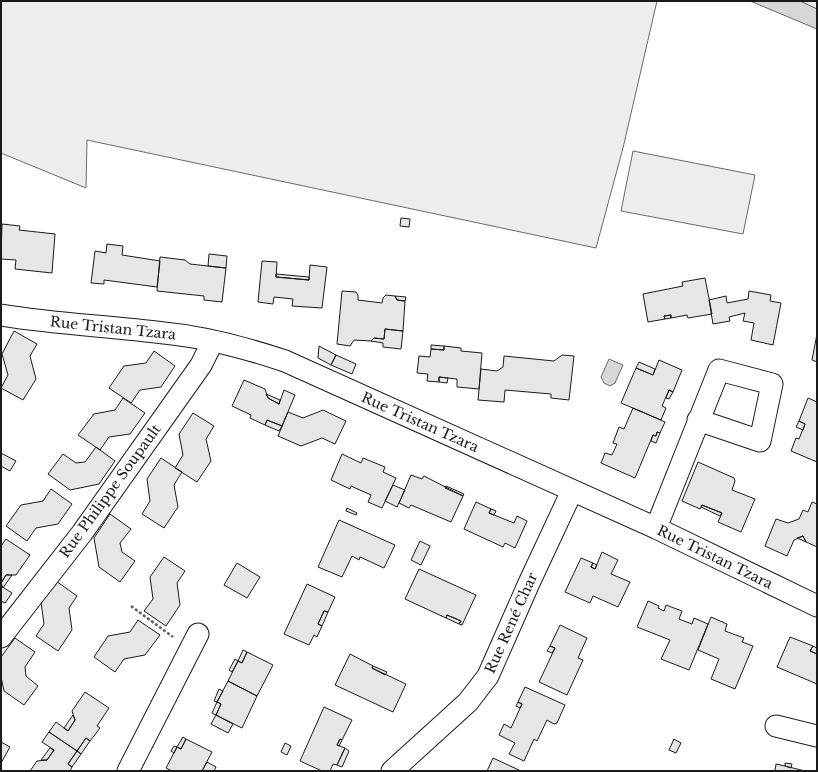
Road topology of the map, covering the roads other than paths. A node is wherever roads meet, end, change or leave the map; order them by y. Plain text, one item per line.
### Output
1 (1, 315) edge
2 (213, 341) junction
3 (698, 420) dead end
4 (572, 491) junction
5 (656, 528) junction
6 (817, 606) edge
7 (1, 637) edge
8 (194, 641) road end
9 (776, 726) dead end
10 (817, 736) edge
11 (128, 771) edge
12 (392, 771) edge

1 - 2 street, Rue Tristan Tzara
2 - 4 street, Rue Tristan Tzara
2 - 7 street, Rue Philippe Soupault
3 - 5 street
4 - 5 street, Rue Tristan Tzara
4 - 12 street, Rue René Char
5 - 6 street, Rue Tristan Tzara
8 - 11 street
9 - 10 street

